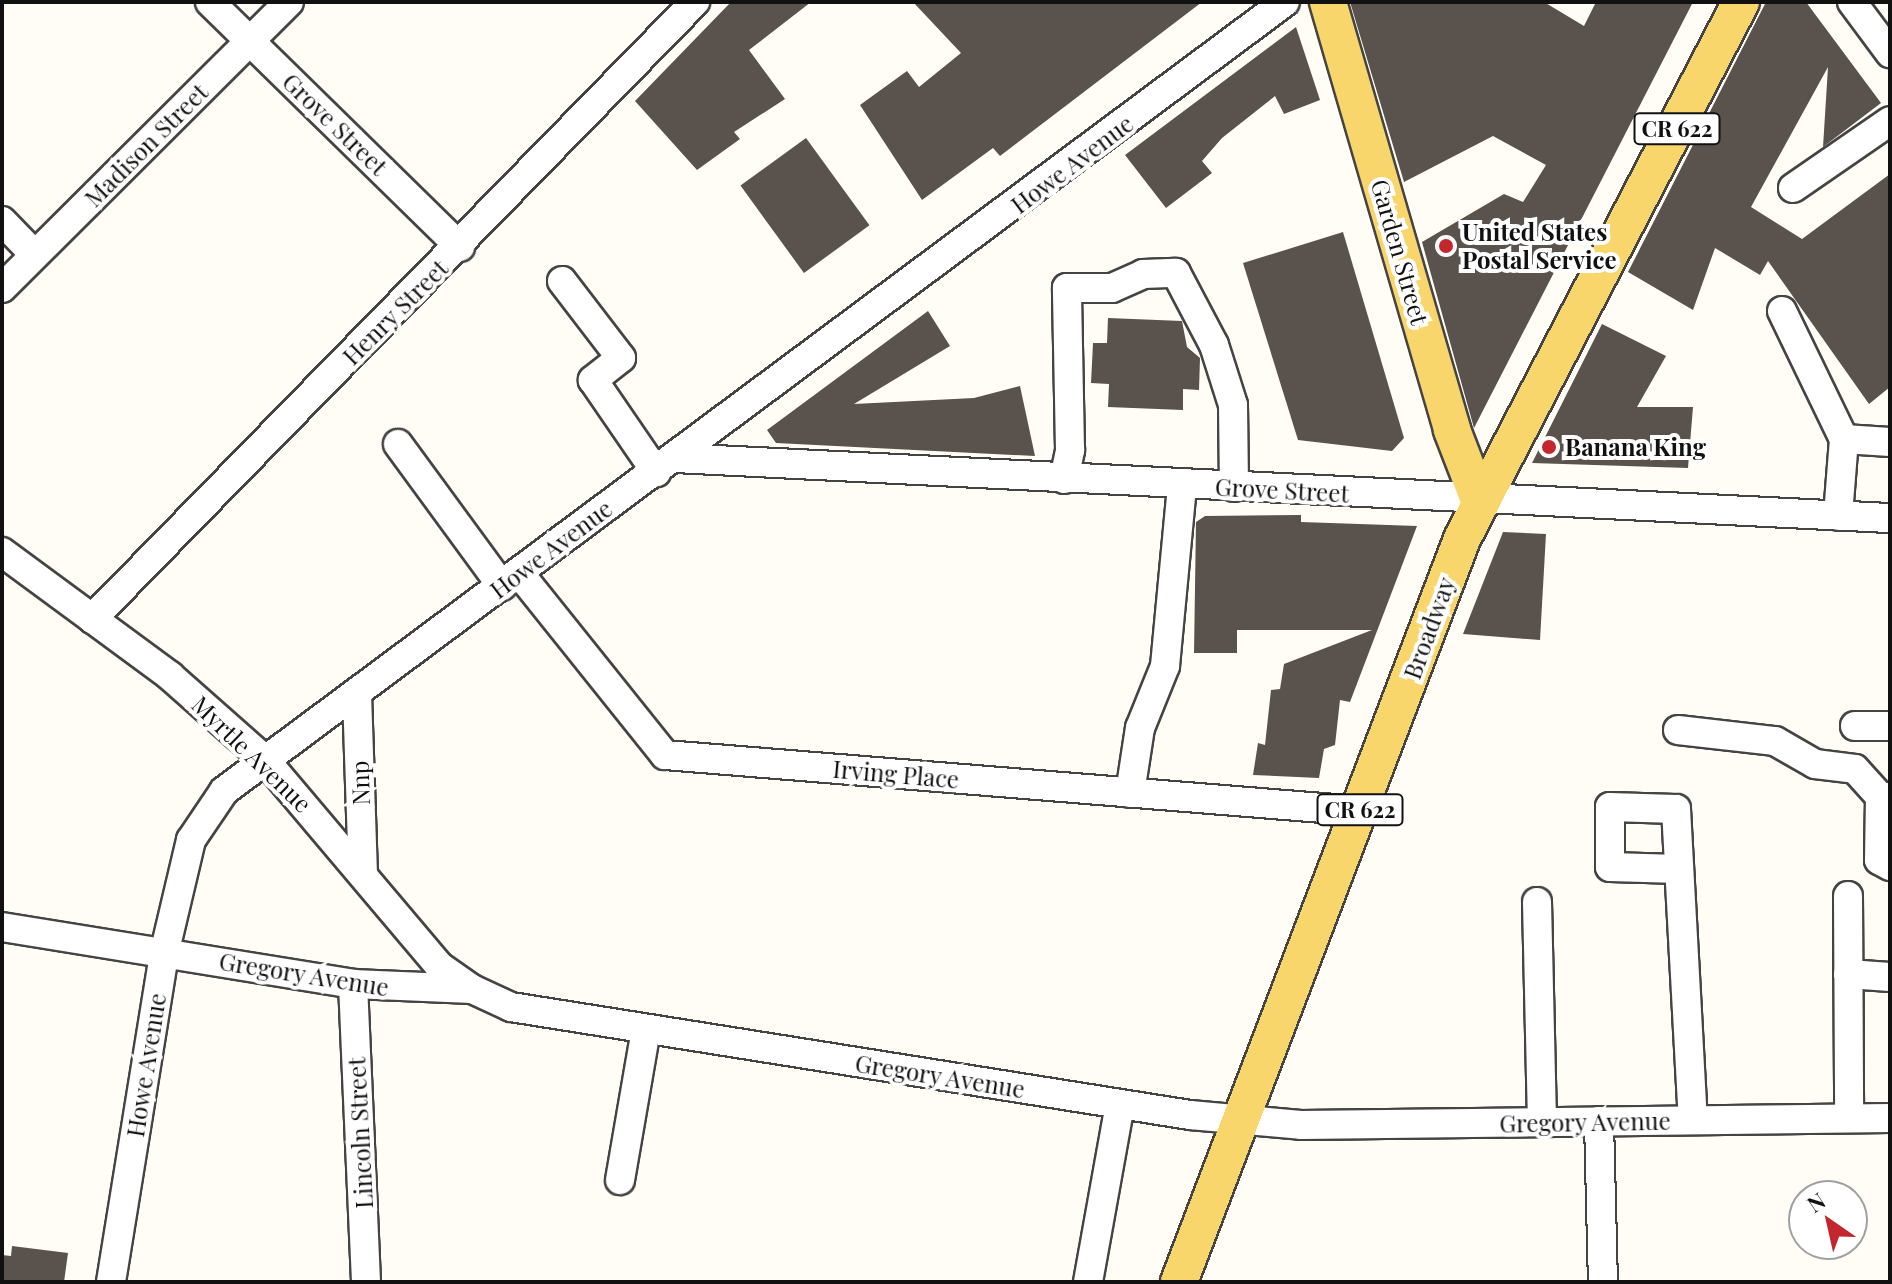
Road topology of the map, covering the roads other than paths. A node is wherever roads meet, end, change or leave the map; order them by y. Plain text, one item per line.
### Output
1 (210, 2) edge
2 (289, 2) edge
3 (695, 2) edge
4 (1285, 2) edge
5 (1328, 2) edge
6 (1741, 2) edge
7 (1852, 2) edge
8 (250, 41) junction
9 (1890, 53) edge
10 (1890, 121) edge
11 (1793, 188) dead end
12 (2, 221) edge
13 (460, 247) junction
14 (35, 255) junction
15 (562, 281) dead end
16 (2, 288) edge
17 (1782, 311) dead end
18 (1844, 439) junction
19 (1890, 442) edge
20 (398, 444) dead end
21 (665, 465) junction
22 (1064, 479) junction
23 (1182, 485) junction
24 (1234, 487) junction
25 (1479, 500) junction
26 (1838, 516) junction
27 (1890, 518) edge
28 (2, 552) edge
29 (510, 580) junction
30 (92, 619) junction
31 (357, 694) junction
32 (1855, 726) dead end
33 (1890, 726) edge
34 (1678, 730) dead end
35 (266, 761) junction
36 (1130, 793) junction
37 (1885, 797) edge
38 (1360, 811) junction
39 (1890, 866) edge
40 (1679, 869) dead end
41 (363, 872) junction
42 (1848, 896) dead end
43 (1537, 902) dead end
44 (2, 927) edge
45 (165, 950) junction
46 (1848, 974) junction
47 (1890, 977) edge
48 (353, 984) junction
49 (472, 989) junction
50 (646, 1029) junction
51 (1120, 1105) junction
52 (1849, 1118) junction
53 (1890, 1118) edge
54 (1238, 1120) junction
55 (1693, 1120) junction
56 (1599, 1121) junction
57 (1542, 1122) junction
58 (620, 1180) dead end
59 (111, 1282) edge
60 (366, 1282) edge
61 (1088, 1282) edge
62 (1179, 1282) edge
63 (1603, 1282) edge

1 - 8 street, Grove Street
2 - 8 street, Madison Street
3 - 13 street, Henry Street
4 - 21 street, Howe Avenue
5 - 25 main road, Garden Street
6 - 25 main road, Broadway / CR 622
7 - 9 street
8 - 13 street, Grove Street
8 - 14 street, Madison Street
10 - 11 street
12 - 14 street
13 - 30 street, Henry Street
14 - 16 street, Madison Street
15 - 21 street
17 - 18 street
18 - 19 street
18 - 26 street
20 - 29 street, Irving Place
21 - 22 street, Grove Street
21 - 29 street, Howe Avenue
22 - 23 street, Grove Street
22 - 24 street
23 - 24 street, Grove Street
23 - 36 street
24 - 25 street, Grove Street
25 - 26 street, Grove Street
25 - 38 main road, Broadway / CR 622
26 - 27 street, Grove Street
28 - 30 street, Myrtle Avenue
29 - 31 street, Howe Avenue
29 - 36 street, Irving Place
30 - 35 street, Myrtle Avenue
31 - 35 street, Howe Avenue
31 - 41 street, Nnp
32 - 33 street
34 - 37 street
35 - 41 street, Myrtle Avenue
35 - 45 street, Howe Avenue
36 - 38 street, Irving Place
37 - 39 street
38 - 54 main road, Broadway / CR 622
40 - 55 street
41 - 49 street, Myrtle Avenue
42 - 46 street
43 - 57 street
44 - 45 street, Gregory Avenue
45 - 48 street, Gregory Avenue
45 - 59 street, Howe Avenue
46 - 47 street
46 - 52 street
48 - 49 street, Gregory Avenue
48 - 60 street, Lincoln Street
49 - 50 street, Gregory Avenue
50 - 51 street, Gregory Avenue
50 - 58 street
51 - 54 street, Gregory Avenue
51 - 61 street
52 - 53 street, Gregory Avenue
52 - 55 street, Gregory Avenue
54 - 57 street, Gregory Avenue
54 - 62 main road, Broadway / CR 622
55 - 56 street, Gregory Avenue
56 - 57 street, Gregory Avenue
56 - 63 street

